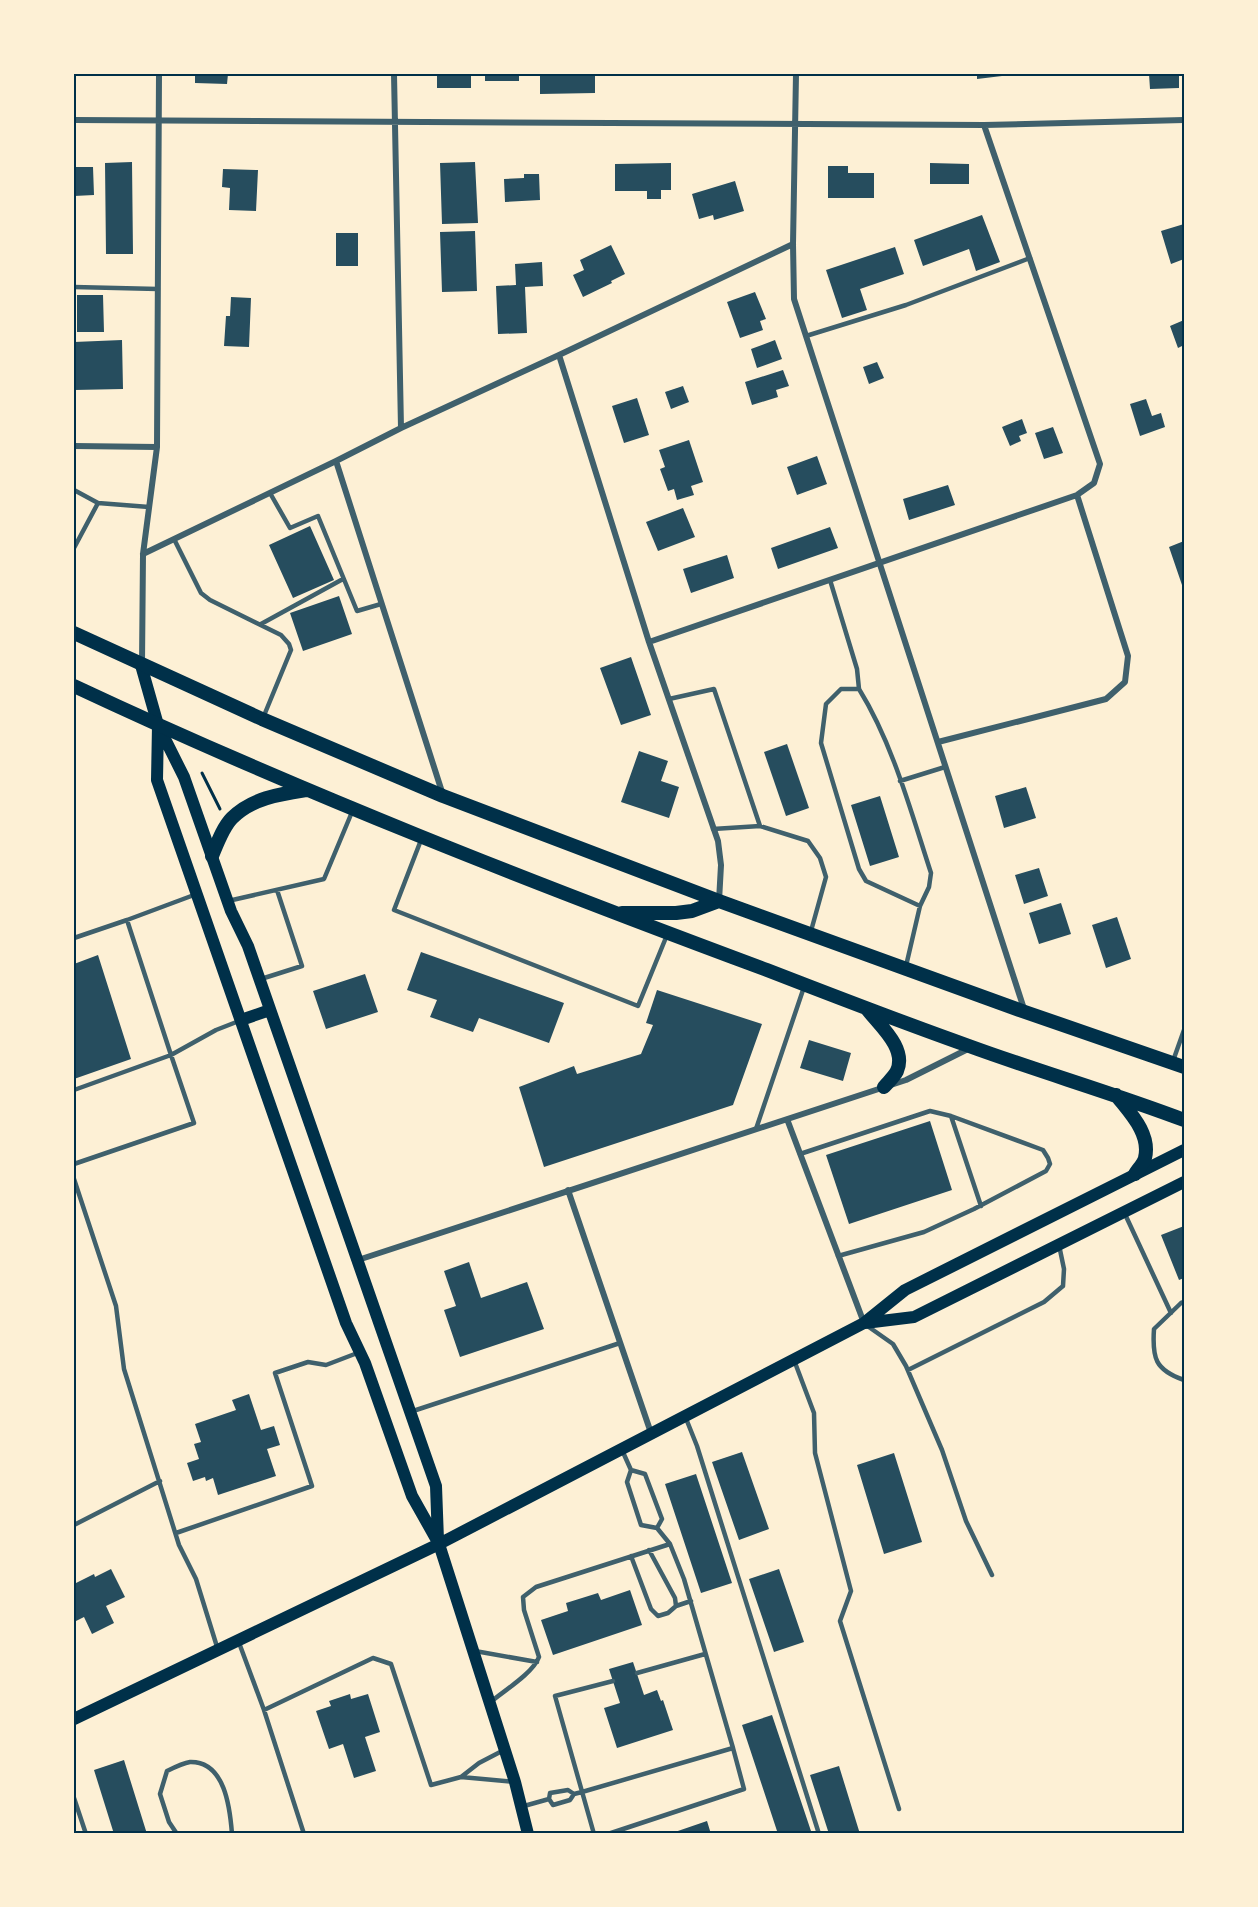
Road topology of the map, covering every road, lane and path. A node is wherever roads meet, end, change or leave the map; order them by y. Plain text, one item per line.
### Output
1 (159, 74) edge
2 (394, 74) edge
3 (796, 74) edge
4 (74, 120) edge
5 (1185, 120) edge
6 (158, 121) junction
7 (393, 122) junction
8 (795, 124) junction
9 (984, 125) junction
10 (793, 244) junction
11 (1030, 258) junction
12 (74, 287) edge
13 (158, 289) junction
14 (806, 336) junction
15 (559, 355) junction
16 (401, 428) junction
17 (74, 446) edge
18 (157, 447) junction
19 (336, 461) junction
20 (74, 490) edge
21 (270, 493) junction
22 (1077, 495) junction
23 (98, 502) junction
24 (148, 507) junction
25 (174, 539) junction
26 (74, 548) edge
27 (142, 554) junction
28 (880, 562) junction
29 (344, 579) junction
30 (830, 580) junction
31 (381, 604) junction
32 (261, 624) junction
33 (74, 633) edge
34 (649, 642) junction
35 (141, 665) junction
36 (74, 688) edge
37 (859, 689) junction
38 (669, 699) junction
39 (262, 719) junction
40 (158, 725) junction
41 (938, 742) junction
42 (945, 767) junction
43 (205, 769) dead end
44 (202, 773) junction
45 (197, 776) dead end
46 (900, 781) junction
47 (308, 790) junction
48 (443, 796) junction
49 (354, 809) junction
50 (223, 816) dead end
51 (760, 826) junction
52 (713, 829) junction
53 (422, 837) junction
54 (212, 856) junction
55 (277, 890) junction
56 (197, 894) junction
57 (719, 901) junction
58 (228, 902) junction
59 (920, 906) junction
60 (614, 913) junction
61 (127, 920) junction
62 (667, 934) junction
63 (810, 934) junction
64 (74, 938) edge
65 (905, 968) junction
66 (260, 979) junction
67 (805, 985) junction
68 (866, 1008) junction
69 (270, 1010) junction
70 (1025, 1012) junction
71 (241, 1020) junction
72 (1185, 1030) edge
73 (971, 1047) junction
74 (171, 1054) junction
75 (1179, 1065) edge
76 (884, 1087) junction
77 (74, 1090) edge
78 (1114, 1094) junction
79 (951, 1116) junction
80 (787, 1119) junction
81 (1185, 1120) edge
82 (756, 1129) junction
83 (1185, 1150) edge
84 (800, 1154) junction
85 (74, 1164) edge
86 (1135, 1174) junction
87 (74, 1179) edge
88 (1185, 1182) edge
89 (568, 1190) junction
90 (981, 1206) junction
91 (1124, 1212) junction
92 (1059, 1245) junction
93 (838, 1256) junction
94 (357, 1260) junction
95 (1185, 1302) edge
96 (1171, 1313) junction
97 (864, 1323) junction
98 (620, 1343) junction
99 (360, 1352) junction
100 (794, 1360) junction
101 (908, 1370) junction
102 (1185, 1380) edge
103 (410, 1412) junction
104 (685, 1416) junction
105 (651, 1434) junction
106 (622, 1449) junction
107 (631, 1470) junction
108 (160, 1481) junction
109 (74, 1525) edge
110 (657, 1528) junction
111 (176, 1533) junction
112 (439, 1544) junction
113 (670, 1544) junction
114 (649, 1550) junction
115 (631, 1556) junction
116 (992, 1575) dead end
117 (691, 1601) junction
118 (676, 1606) junction
119 (238, 1640) junction
120 (218, 1650) junction
121 (472, 1650) junction
122 (705, 1654) junction
123 (537, 1662) junction
124 (637, 1673) dead end
125 (613, 1681) dead end
126 (489, 1703) junction
127 (264, 1710) junction
128 (74, 1719) edge
129 (733, 1748) junction
130 (504, 1750) junction
131 (460, 1777) junction
132 (514, 1782) junction
133 (582, 1792) junction
134 (574, 1794) junction
135 (74, 1798) edge
136 (549, 1799) junction
137 (521, 1807) junction
138 (899, 1809) dead end
139 (86, 1833) edge
140 (177, 1833) edge
141 (232, 1833) edge
142 (304, 1833) edge
143 (528, 1833) edge
144 (594, 1833) edge
145 (608, 1833) edge
146 (819, 1833) edge

1 - 6 street
2 - 7 street
3 - 8 street
4 - 6 street
5 - 9 street
6 - 7 street
6 - 13 street
7 - 8 street
7 - 16 street
8 - 9 street
8 - 10 street
9 - 11 street
10 - 14 street
10 - 15 street
11 - 14 lane
11 - 22 street
12 - 13 lane
13 - 18 street
14 - 28 street
15 - 16 street
15 - 34 street
16 - 19 street
17 - 18 street
18 - 24 street
19 - 21 street
19 - 31 street
20 - 23 lane
21 - 25 street
21 - 29 lane
22 - 28 street
22 - 41 street
23 - 24 lane
23 - 26 lane
24 - 27 street
25 - 27 street
25 - 32 lane
27 - 35 street
28 - 30 street
28 - 41 street
29 - 31 lane
29 - 32 lane
30 - 34 street
30 - 37 lane
31 - 48 street
32 - 39 lane
33 - 35 main road
34 - 38 street
35 - 39 main road
35 - 40 main road
36 - 40 main road
37 - 46 lane
37 - 59 lane
38 - 51 lane
38 - 52 street
39 - 48 main road
40 - 47 main road
40 - 54 main road
40 - 56 main road
41 - 42 street
42 - 46 lane
42 - 70 street
43 - 44 path
44 - 45 path
44 - 50 path
46 - 59 lane
47 - 49 main road
47 - 54 main road
48 - 57 main road
49 - 53 main road
49 - 55 lane
51 - 52 lane
51 - 63 lane
52 - 57 street
53 - 60 main road
53 - 62 lane
54 - 58 main road
55 - 58 lane
55 - 66 lane
56 - 61 lane
56 - 71 main road
57 - 60 main road
57 - 63 main road
58 - 66 main road
59 - 65 lane
60 - 62 main road
61 - 64 lane
61 - 74 lane
62 - 67 main road
63 - 65 main road
65 - 70 main road
66 - 69 main road
67 - 68 main road
67 - 82 lane
68 - 73 main road
68 - 76 main road
69 - 71 main road
69 - 94 main road
70 - 75 main road
71 - 74 lane
71 - 99 main road
72 - 75 lane
73 - 76 street
73 - 78 main road
74 - 77 lane
74 - 85 lane
76 - 80 street
78 - 81 main road
78 - 86 main road
79 - 84 lane
79 - 90 lane
79 - 90 lane
80 - 82 street
80 - 84 street
82 - 89 street
83 - 86 main road
84 - 93 street
86 - 97 main road
87 - 108 lane
88 - 91 main road
89 - 94 street
89 - 98 street
90 - 93 lane
91 - 92 main road
91 - 96 lane
92 - 97 main road
92 - 101 lane
93 - 97 street
94 - 103 main road
95 - 96 lane
96 - 102 lane
97 - 100 main road
97 - 101 lane
98 - 103 lane
98 - 105 street
99 - 111 lane
99 - 112 main road
100 - 104 main road
100 - 138 lane
101 - 116 lane
103 - 112 main road
104 - 105 main road
104 - 146 lane
105 - 106 main road
106 - 107 lane
106 - 112 main road
107 - 110 lane
107 - 110 lane
108 - 109 lane
108 - 111 lane
110 - 113 lane
111 - 120 lane
112 - 119 main road
112 - 121 main road
113 - 114 lane
113 - 117 lane
114 - 115 lane
114 - 118 lane
115 - 118 lane
115 - 123 lane
117 - 118 lane
117 - 122 lane
119 - 120 main road
119 - 127 lane
120 - 128 main road
121 - 123 lane
121 - 126 main road
122 - 124 lane
122 - 129 lane
123 - 126 lane
125 - 133 lane
126 - 130 main road
127 - 131 lane
127 - 142 lane
129 - 133 lane
129 - 145 lane
130 - 131 lane
130 - 132 main road
131 - 132 lane
132 - 137 main road
133 - 134 lane
133 - 144 lane
134 - 136 lane
134 - 136 lane
135 - 139 lane
136 - 137 lane
137 - 143 main road
140 - 141 lane

